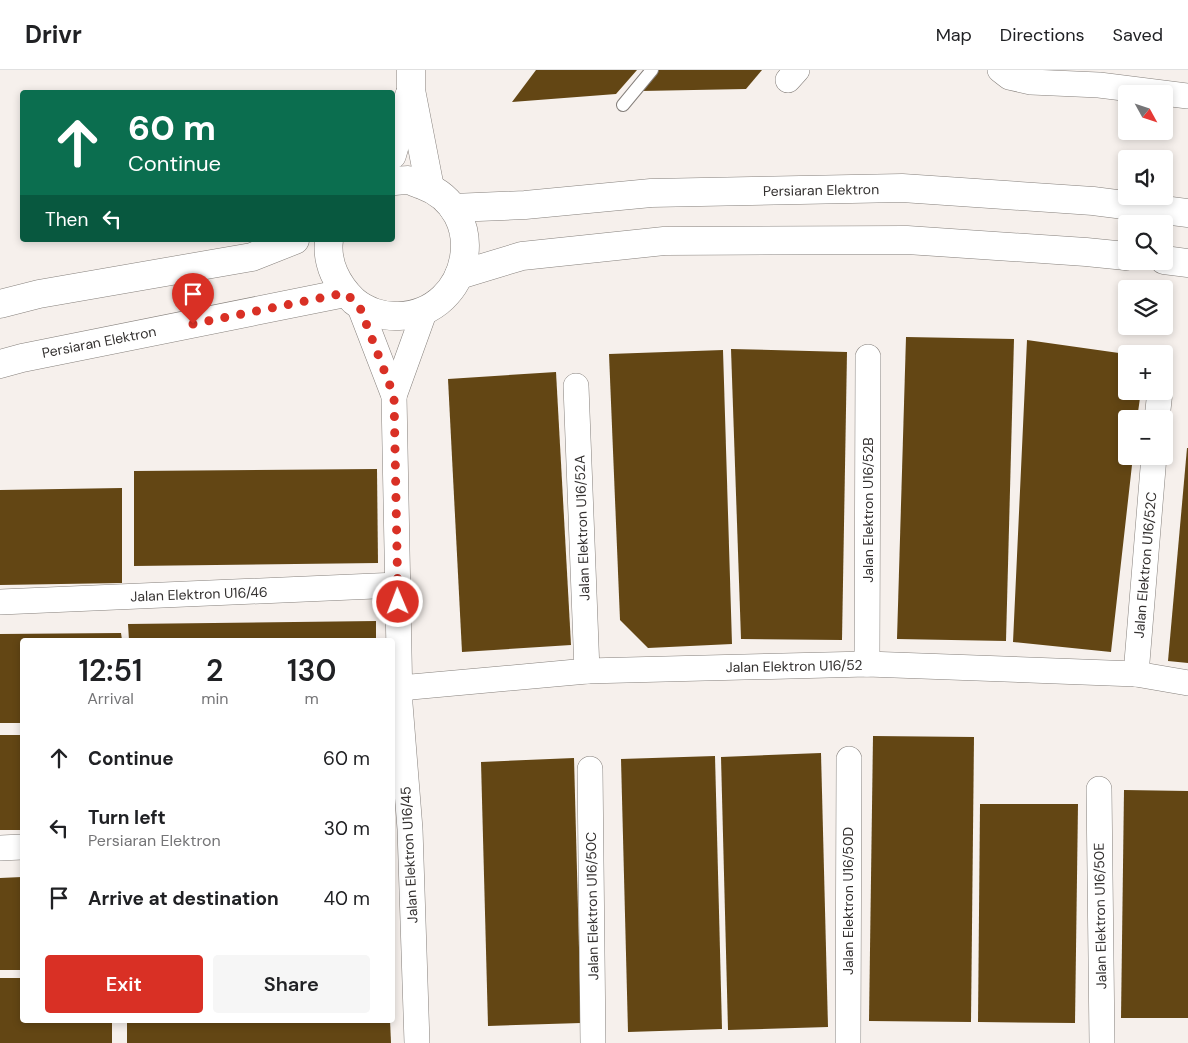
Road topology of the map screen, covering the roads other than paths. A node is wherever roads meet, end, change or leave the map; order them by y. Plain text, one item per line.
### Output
1 (652, 70) edge
2 (1000, 70) edge
3 (1103, 78) edge
4 (411, 80) edge
5 (1188, 96) edge
6 (623, 105) dead end
7 (395, 144) edge
8 (395, 180) edge
9 (430, 188) junction
10 (453, 208) junction
11 (1188, 213) edge
12 (290, 242) edge
13 (329, 242) edge
14 (1118, 255) edge
15 (1173, 261) edge
16 (1188, 263) edge
17 (460, 276) junction
18 (352, 299) junction
19 (0, 304) edge
20 (425, 310) junction
21 (868, 357) dead end
22 (0, 364) edge
23 (576, 386) dead end
24 (394, 396) junction
25 (1153, 465) edge
26 (398, 585) junction
27 (0, 602) edge
28 (867, 664) junction
29 (588, 671) junction
30 (1136, 674) junction
31 (1188, 683) edge
32 (400, 688) junction
33 (849, 759) dead end
34 (590, 769) dead end
35 (1099, 789) dead end
36 (401, 829) edge
37 (20, 847) edge
38 (0, 848) edge
39 (417, 1043) edge
40 (593, 1043) edge
41 (848, 1043) edge
42 (1102, 1043) edge

1 - 6 lane
2 - 3 street
3 - 5 street
4 - 7 main road
4 - 9 main road
8 - 9 main road
9 - 10 main road
10 - 11 main road, Persiaran Elektron
10 - 17 main road
12 - 19 main road
13 - 18 main road
14 - 17 main road
15 - 16 main road
17 - 20 main road
18 - 20 main road
18 - 22 main road, Persiaran Elektron
18 - 24 street
20 - 24 street
21 - 28 street, Jalan Elektron U16/52B
23 - 29 street, Jalan Elektron U16/52A
24 - 26 street, Jalan Elektron U16/45
25 - 30 street, Jalan Elektron U16/52C
26 - 27 street, Jalan Elektron U16/46
26 - 32 street, Jalan Elektron U16/45
28 - 29 street, Jalan Elektron U16/52
28 - 30 street, Jalan Elektron U16/52
29 - 32 street, Jalan Elektron U16/52
30 - 31 street, Jalan Elektron U16/52
32 - 36 street, Jalan Elektron U16/45
33 - 41 street, Jalan Elektron U16/50D
34 - 40 street, Jalan Elektron U16/50C
35 - 42 street, Jalan Elektron U16/50E
36 - 39 street, Jalan Elektron U16/45
37 - 38 street

